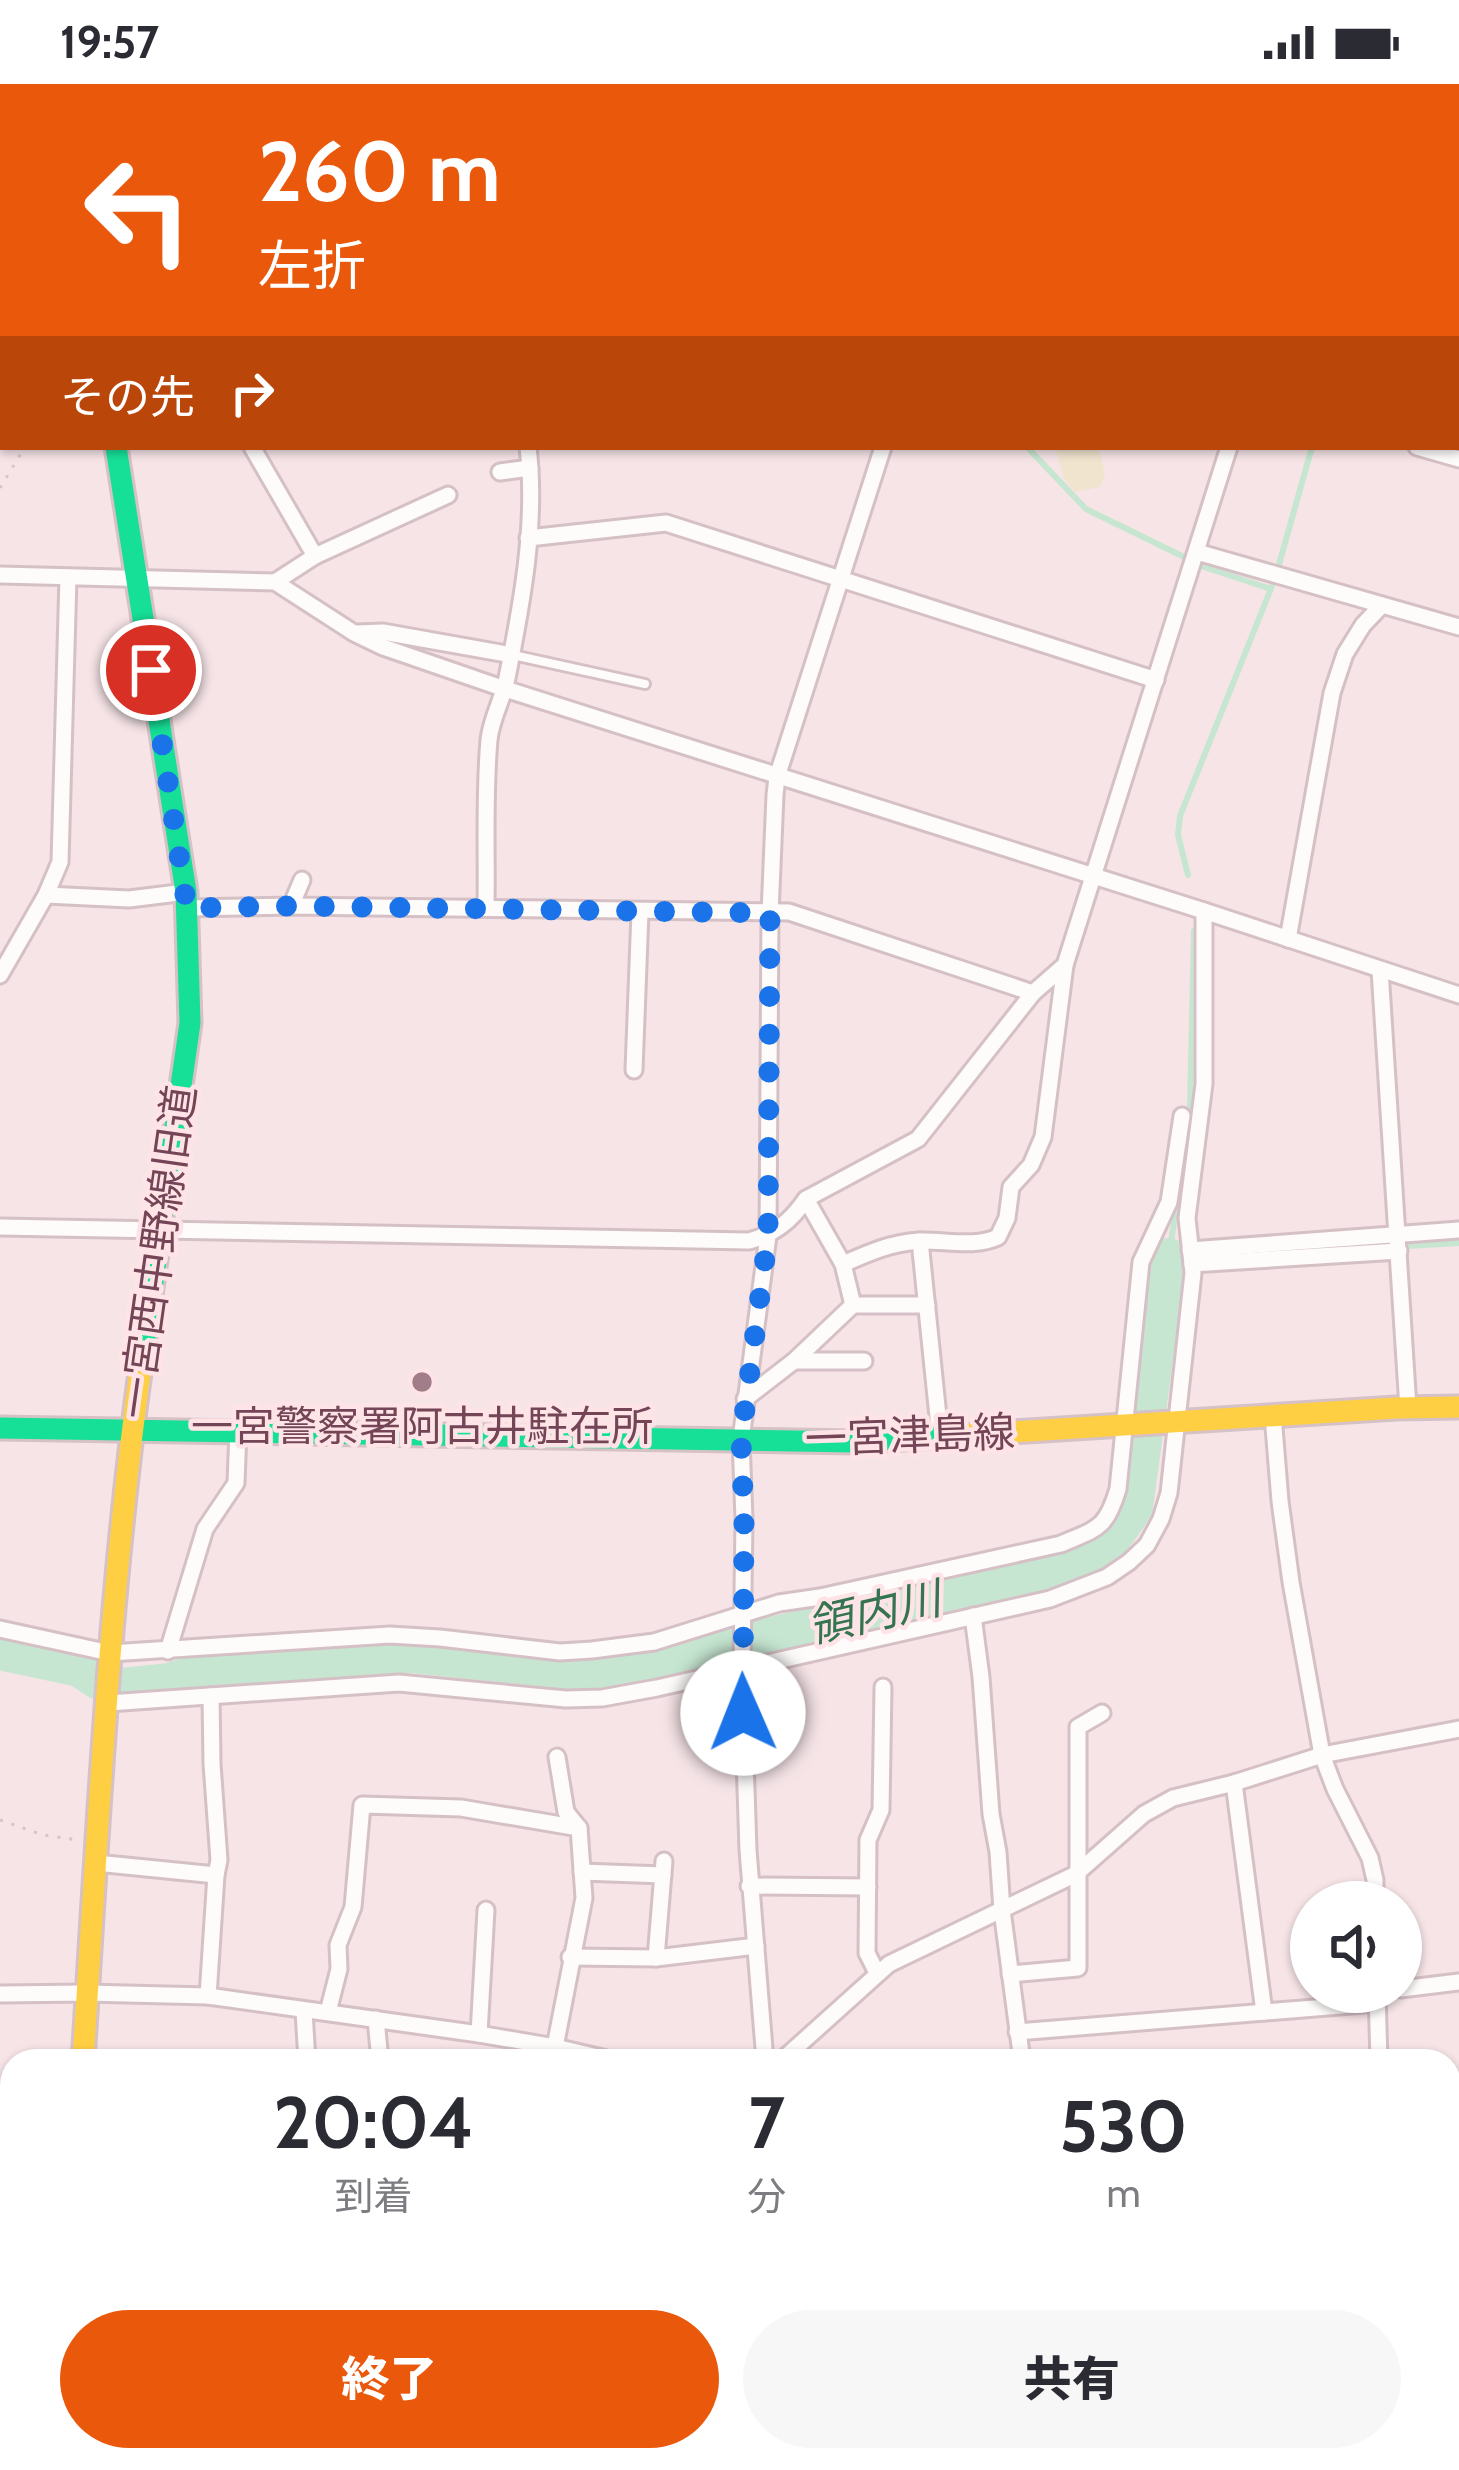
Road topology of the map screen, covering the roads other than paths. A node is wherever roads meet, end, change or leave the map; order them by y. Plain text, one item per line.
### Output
1 (116, 450) edge
2 (254, 450) edge
3 (528, 450) edge
4 (882, 450) edge
5 (1228, 450) edge
6 (1428, 450) edge
7 (1459, 459) edge
8 (530, 468) junction
9 (500, 472) dead end
10 (448, 495) dead end
11 (528, 538) junction
12 (1196, 551) junction
13 (316, 556) junction
14 (0, 575) edge
15 (68, 577) junction
16 (840, 579) junction
17 (136, 580) junction
18 (275, 583) junction
19 (1382, 604) junction
20 (1458, 623) edge
21 (354, 633) junction
22 (512, 655) junction
23 (1156, 680) junction
24 (645, 684) dead end
25 (505, 689) junction
26 (777, 777) junction
27 (1092, 876) junction
28 (302, 880) dead end
29 (46, 895) junction
30 (186, 900) junction
31 (291, 906) junction
32 (486, 908) junction
33 (1204, 911) junction
34 (640, 912) junction
35 (770, 913) junction
36 (1288, 939) junction
37 (1065, 965) junction
38 (1, 969) edge
39 (1380, 970) junction
40 (1033, 993) junction
41 (1459, 995) edge
42 (634, 1070) dead end
43 (1182, 1116) dead end
44 (806, 1199) junction
45 (0, 1227) edge
46 (1459, 1230) edge
47 (161, 1232) junction
48 (768, 1236) junction
49 (920, 1241) junction
50 (1399, 1242) junction
51 (1191, 1257) junction
52 (843, 1264) junction
53 (854, 1305) junction
54 (927, 1305) junction
55 (794, 1361) junction
56 (864, 1361) dead end
57 (745, 1399) junction
58 (1459, 1407) edge
59 (1408, 1408) junction
60 (1274, 1415) junction
61 (1178, 1422) junction
62 (1125, 1425) junction
63 (0, 1428) edge
64 (238, 1430) junction
65 (131, 1432) junction
66 (940, 1436) junction
67 (741, 1439) junction
68 (743, 1615) junction
69 (973, 1616) junction
70 (0, 1629) edge
71 (168, 1652) junction
72 (110, 1653) junction
73 (742, 1667) junction
74 (883, 1687) dead end
75 (211, 1696) junction
76 (108, 1703) junction
77 (1102, 1713) dead end
78 (1459, 1729) edge
79 (1322, 1755) junction
80 (556, 1757) dead end
81 (1234, 1783) junction
82 (579, 1828) junction
83 (96, 1853) junction
84 (582, 1872) junction
85 (1076, 1874) junction
86 (216, 1875) junction
87 (1373, 1881) edge
88 (749, 1886) junction
89 (868, 1887) junction
90 (486, 1910) dead end
91 (1002, 1910) junction
92 (755, 1946) junction
93 (571, 1957) junction
94 (656, 1958) junction
95 (877, 1973) junction
96 (1010, 1974) junction
97 (1459, 1982) edge
98 (1422, 1986) edge
99 (86, 1993) junction
100 (0, 1994) edge
101 (208, 1996) junction
102 (1290, 2009) edge
103 (304, 2011) junction
104 (328, 2012) junction
105 (1264, 2012) junction
106 (1377, 2013) edge
107 (376, 2019) junction
108 (1017, 2032) junction
109 (479, 2034) junction
110 (555, 2047) junction
111 (84, 2049) edge
112 (306, 2049) edge
113 (379, 2049) edge
114 (564, 2049) edge
115 (764, 2049) edge
116 (794, 2049) edge
117 (1020, 2049) edge
118 (1378, 2049) edge

1 - 17 street, 一宮西中野線旧道
2 - 13 street
3 - 8 street
4 - 16 street
5 - 12 street
6 - 7 street
8 - 9 street
8 - 11 street
10 - 13 street
11 - 16 street
11 - 22 street
12 - 19 street
12 - 23 street
13 - 18 street
14 - 15 street
15 - 17 street
15 - 29 street
16 - 23 street
16 - 26 street
17 - 18 street
17 - 30 street, 一宮西中野線旧道
18 - 21 street
19 - 20 street
19 - 36 street
21 - 22 street
21 - 25 street
22 - 24 lane
22 - 25 street
23 - 27 street
25 - 26 street
25 - 32 street
26 - 27 street
26 - 35 street
27 - 33 street
27 - 37 street
28 - 31 street
29 - 30 street
29 - 38 street
30 - 31 street
30 - 47 street, 一宮西中野線旧道
31 - 32 street
32 - 34 street
33 - 36 street
33 - 51 street
34 - 35 street
34 - 42 street
35 - 40 street
35 - 48 street
36 - 39 street
37 - 40 street
37 - 49 street
39 - 41 street
39 - 50 street
40 - 44 street
43 - 62 street
44 - 48 street
44 - 52 street
45 - 47 street
46 - 50 street
47 - 48 street
47 - 65 street, 一宮西中野線旧道
48 - 57 street
49 - 52 street
49 - 54 street
50 - 51 street
50 - 59 street
51 - 61 street
52 - 53 street
53 - 54 street
53 - 55 street
54 - 66 street
55 - 56 street
55 - 57 street
57 - 67 street
58 - 59 street, 一宮津島線
59 - 60 street, 一宮津島線
60 - 61 street, 一宮津島線
60 - 79 street
61 - 62 street, 一宮津島線
61 - 69 street
62 - 66 street, 一宮津島線
62 - 68 street
63 - 65 street, 一宮津島線
64 - 65 street, 一宮津島線
64 - 67 street, 一宮津島線
64 - 71 street
65 - 72 street, 一宮西中野線旧道
66 - 67 street, 一宮津島線
67 - 68 street
68 - 71 street
68 - 73 street
69 - 73 street
69 - 91 street
70 - 72 street
71 - 72 street
72 - 76 street, 一宮西中野線旧道
73 - 75 street
73 - 88 street
74 - 89 street
75 - 76 street
75 - 86 street
76 - 83 street, 一宮西中野線旧道
77 - 85 street
78 - 79 street
79 - 81 street
79 - 87 street
80 - 82 street
81 - 85 street
81 - 105 street
82 - 84 street
82 - 104 street
83 - 86 street
83 - 99 street, 一宮西中野線旧道
84 - 93 street
84 - 94 street
85 - 91 street
85 - 96 street
86 - 101 street
88 - 89 street
88 - 92 street
89 - 95 street
90 - 109 street
91 - 95 street
91 - 96 street
92 - 94 street
92 - 115 street
93 - 94 street
93 - 110 street
95 - 116 street
96 - 108 street
97 - 98 street
99 - 100 street
99 - 101 street
99 - 111 street, 一宮西中野線旧道
101 - 103 street
102 - 105 street
103 - 104 street
103 - 112 street
104 - 107 street
105 - 108 street
106 - 118 street
107 - 109 street
107 - 113 street
108 - 117 street
109 - 110 street
110 - 114 street

